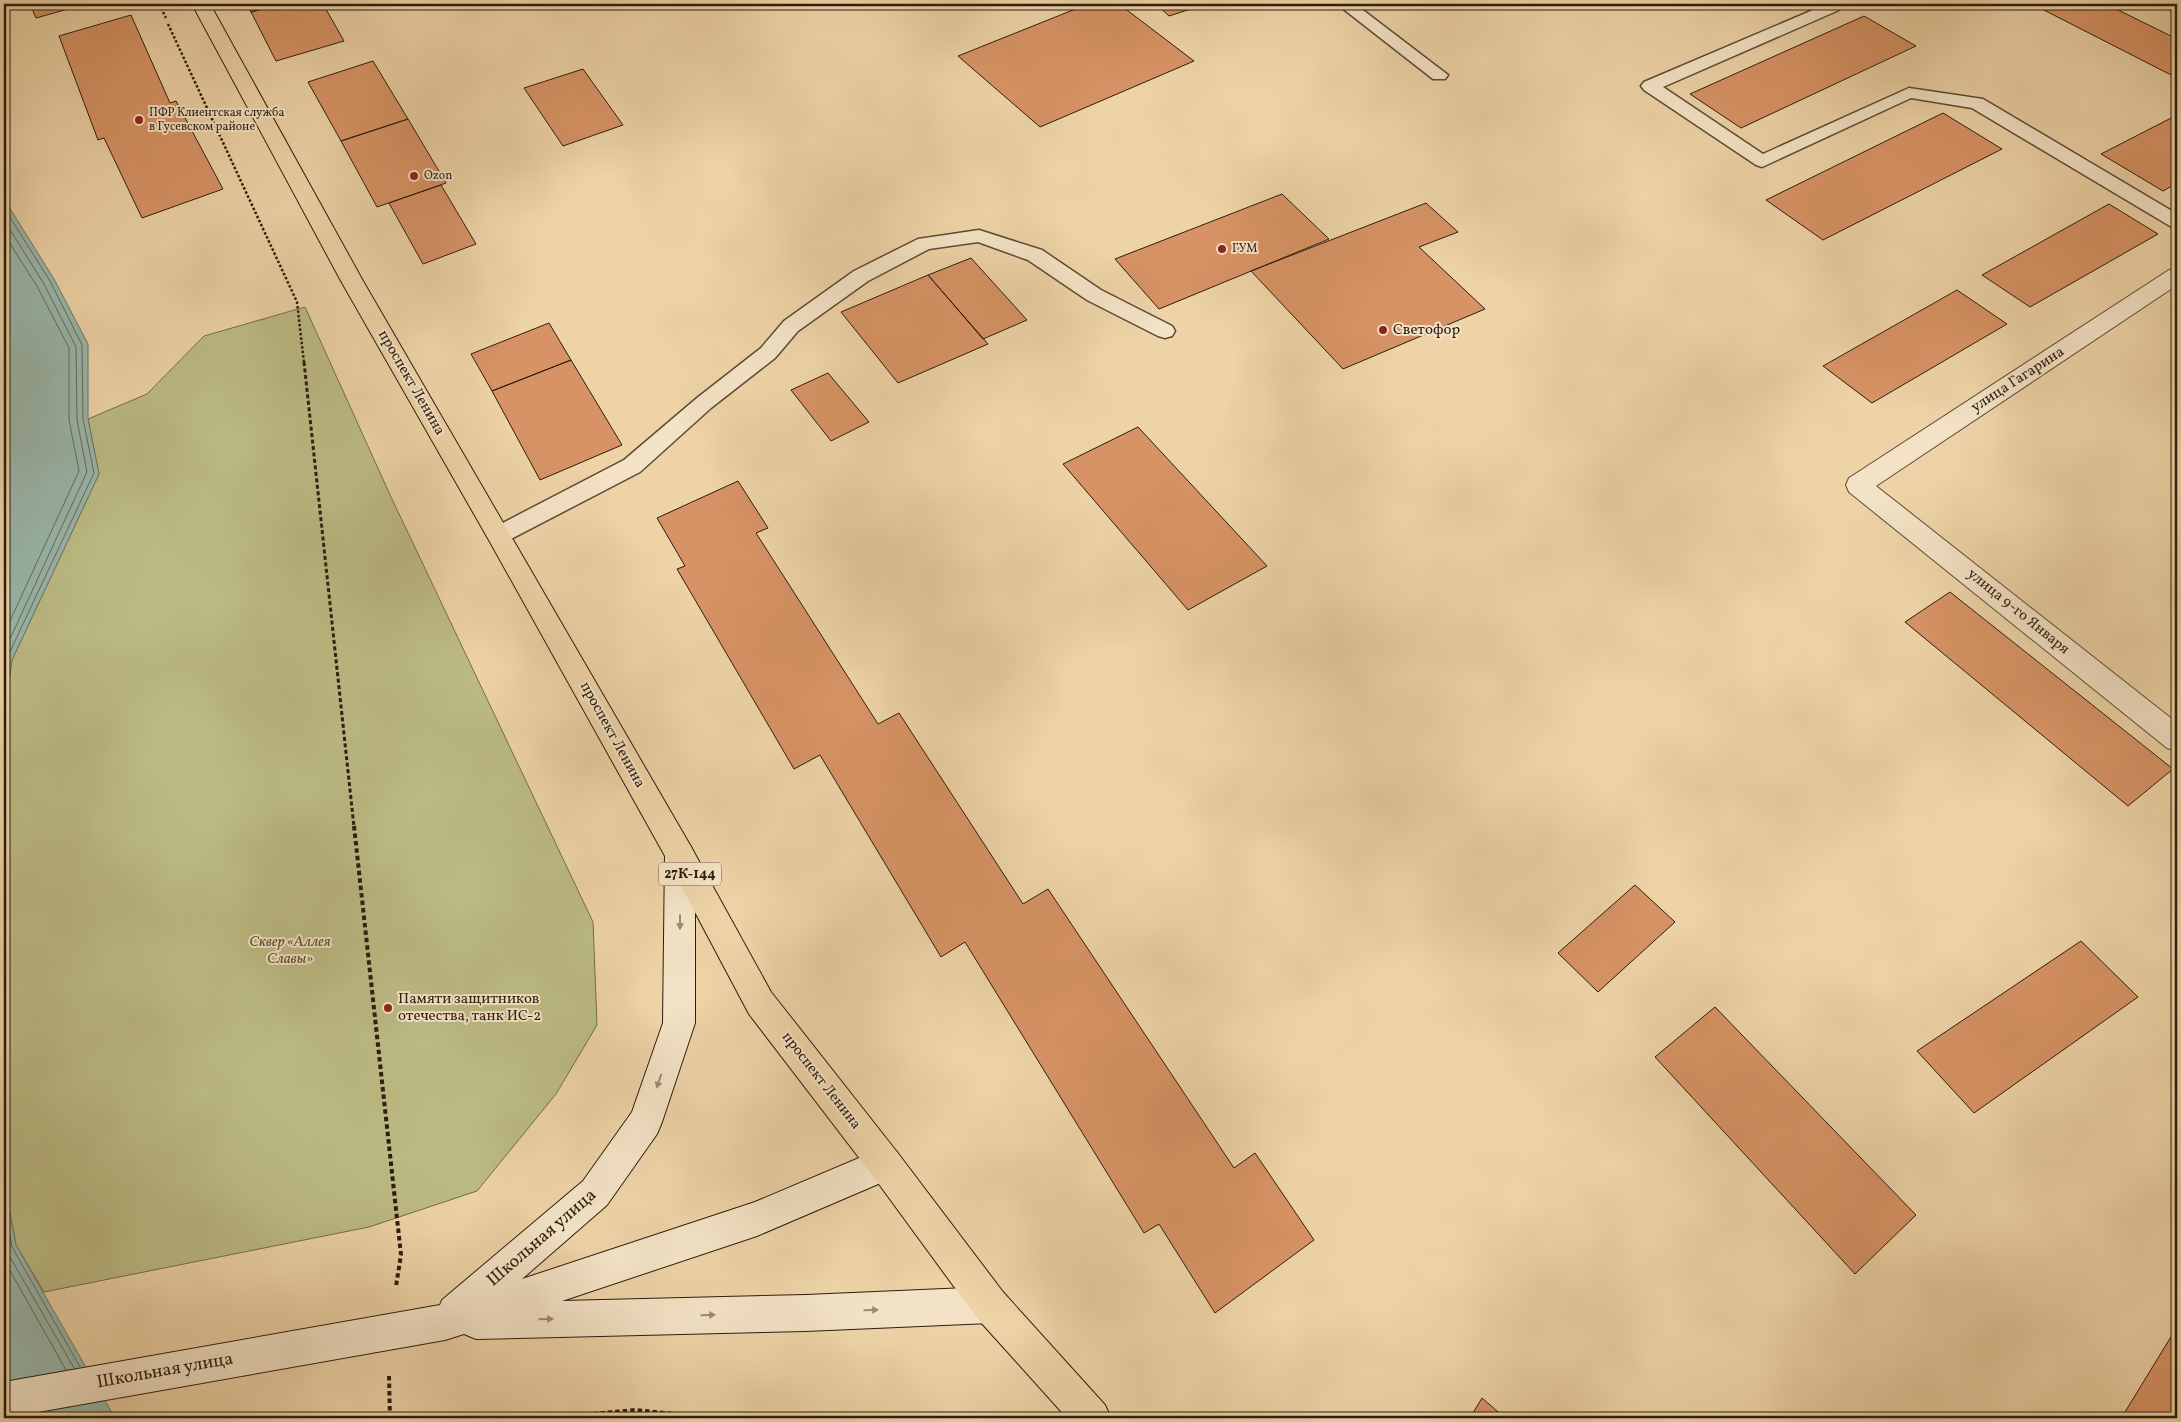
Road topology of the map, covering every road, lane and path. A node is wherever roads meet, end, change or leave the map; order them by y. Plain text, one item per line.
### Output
1 (159, 4) edge
2 (201, 4) edge
3 (1345, 4) edge
4 (2171, 4) edge
5 (1833, 7) dead end
6 (2177, 7) edge
7 (1439, 75) dead end
8 (2177, 222) edge
9 (2177, 275) edge
10 (1164, 332) dead end
11 (1858, 485) joint
12 (499, 535) junction
13 (2177, 739) edge
14 (680, 856) junction
15 (885, 1164) junction
16 (990, 1305) junction
17 (445, 1322) junction
18 (389, 1332) junction
19 (4, 1400) edge
20 (390, 1418) edge
21 (548, 1418) edge
22 (713, 1418) edge
23 (1092, 1418) edge

1 - 18 path
2 - 12 main road, проспект Ленина / 27К-144
3 - 7 lane
4 - 6 main road
5 - 8 lane
9 - 11 main road, улица Гагарина
10 - 12 lane
11 - 13 main road, улица 9-го Января
12 - 14 main road, проспект Ленина / 27К-144
14 - 15 main road, проспект Ленина / 27К-144
14 -> 17 main road, Школьная улица
15 - 16 main road, проспект Ленина / 27К-144
15 - 17 main road, Школьная улица
17 -> 16 main road, Школьная улица
16 - 23 main road, проспект Ленина / 27К-144
17 - 18 main road, Школьная улица
18 - 19 main road, Школьная улица
18 - 20 path
21 - 22 path

